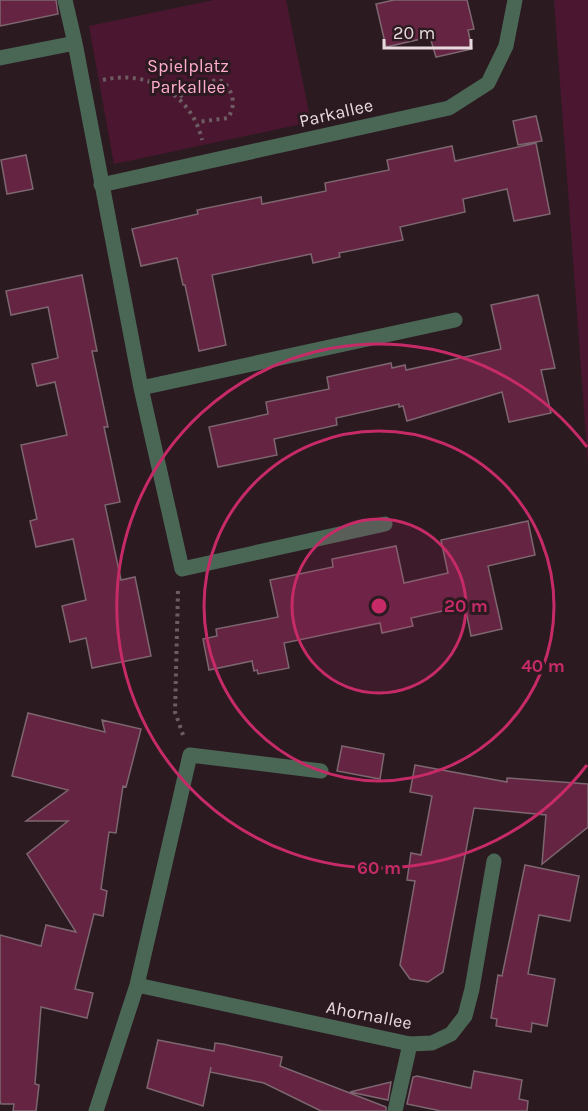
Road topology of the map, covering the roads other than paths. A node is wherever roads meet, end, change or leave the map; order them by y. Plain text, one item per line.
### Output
1 (65, 0) edge
2 (515, 0) edge
3 (75, 43) junction
4 (0, 58) edge
5 (101, 185) junction
6 (456, 320) dead end
7 (141, 388) junction
8 (385, 524) dead end
9 (321, 771) dead end
10 (494, 861) dead end
11 (137, 985) junction
12 (410, 1044) junction
13 (96, 1111) edge
14 (395, 1111) edge

1 - 3 street
2 - 5 street, Parkallee
3 - 4 street
3 - 5 street
5 - 7 street
6 - 7 street
7 - 8 street
9 - 11 street
10 - 12 street, Ahornallee
11 - 12 street, Ahornallee
11 - 13 street
12 - 14 street

